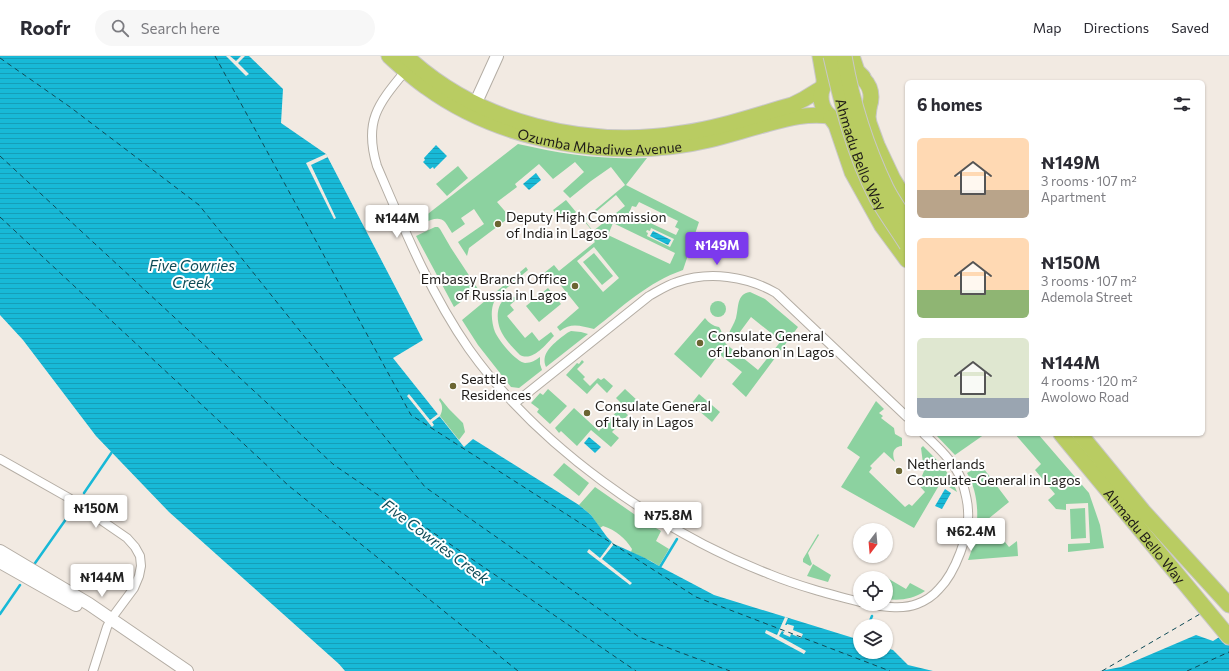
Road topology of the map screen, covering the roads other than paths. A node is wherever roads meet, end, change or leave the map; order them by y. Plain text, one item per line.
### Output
1 (389, 56) edge
2 (497, 56) edge
3 (820, 56) edge
4 (831, 56) edge
5 (844, 56) edge
6 (852, 56) edge
7 (408, 63) edge
8 (863, 78) junction
9 (823, 86) junction
10 (869, 108) junction
11 (473, 109) junction
12 (831, 117) junction
13 (905, 199) edge
14 (905, 219) edge
15 (905, 242) edge
16 (905, 257) edge
17 (515, 403) junction
18 (905, 415) edge
19 (926, 436) edge
20 (1063, 436) edge
21 (1082, 436) edge
22 (0, 459) edge
23 (0, 551) edge
24 (0, 562) edge
25 (853, 600) edge
26 (1229, 605) edge
27 (893, 606) edge
28 (109, 623) junction
29 (1229, 637) edge
30 (93, 671) edge
31 (173, 671) edge
32 (187, 671) edge

1 - 7 highway, Ozumba Mbadiwe Avenue
2 - 11 main road
3 - 9 highway
4 - 15 highway, Ahmadu Bello Way, bridge
5 - 14 highway, Ahmadu Bello Way, bridge
6 - 8 highway
7 - 11 highway, Ozumba Mbadiwe Avenue
7 - 17 street
8 - 9 highway
8 - 10 highway
9 - 11 highway, Ozumba Mbadiwe Avenue
9 - 12 highway
10 - 12 highway
10 - 13 highway
11 - 12 highway, Ozumba Mbadiwe Avenue
12 - 16 highway
17 - 18 street
17 - 25 street
19 - 27 street
20 - 29 highway, Ahmadu Bello Way
21 - 26 highway, Ahmadu Bello Way
22 - 28 street
23 - 28 main road
24 - 28 main road
28 - 30 street
28 - 31 main road
28 - 32 main road

